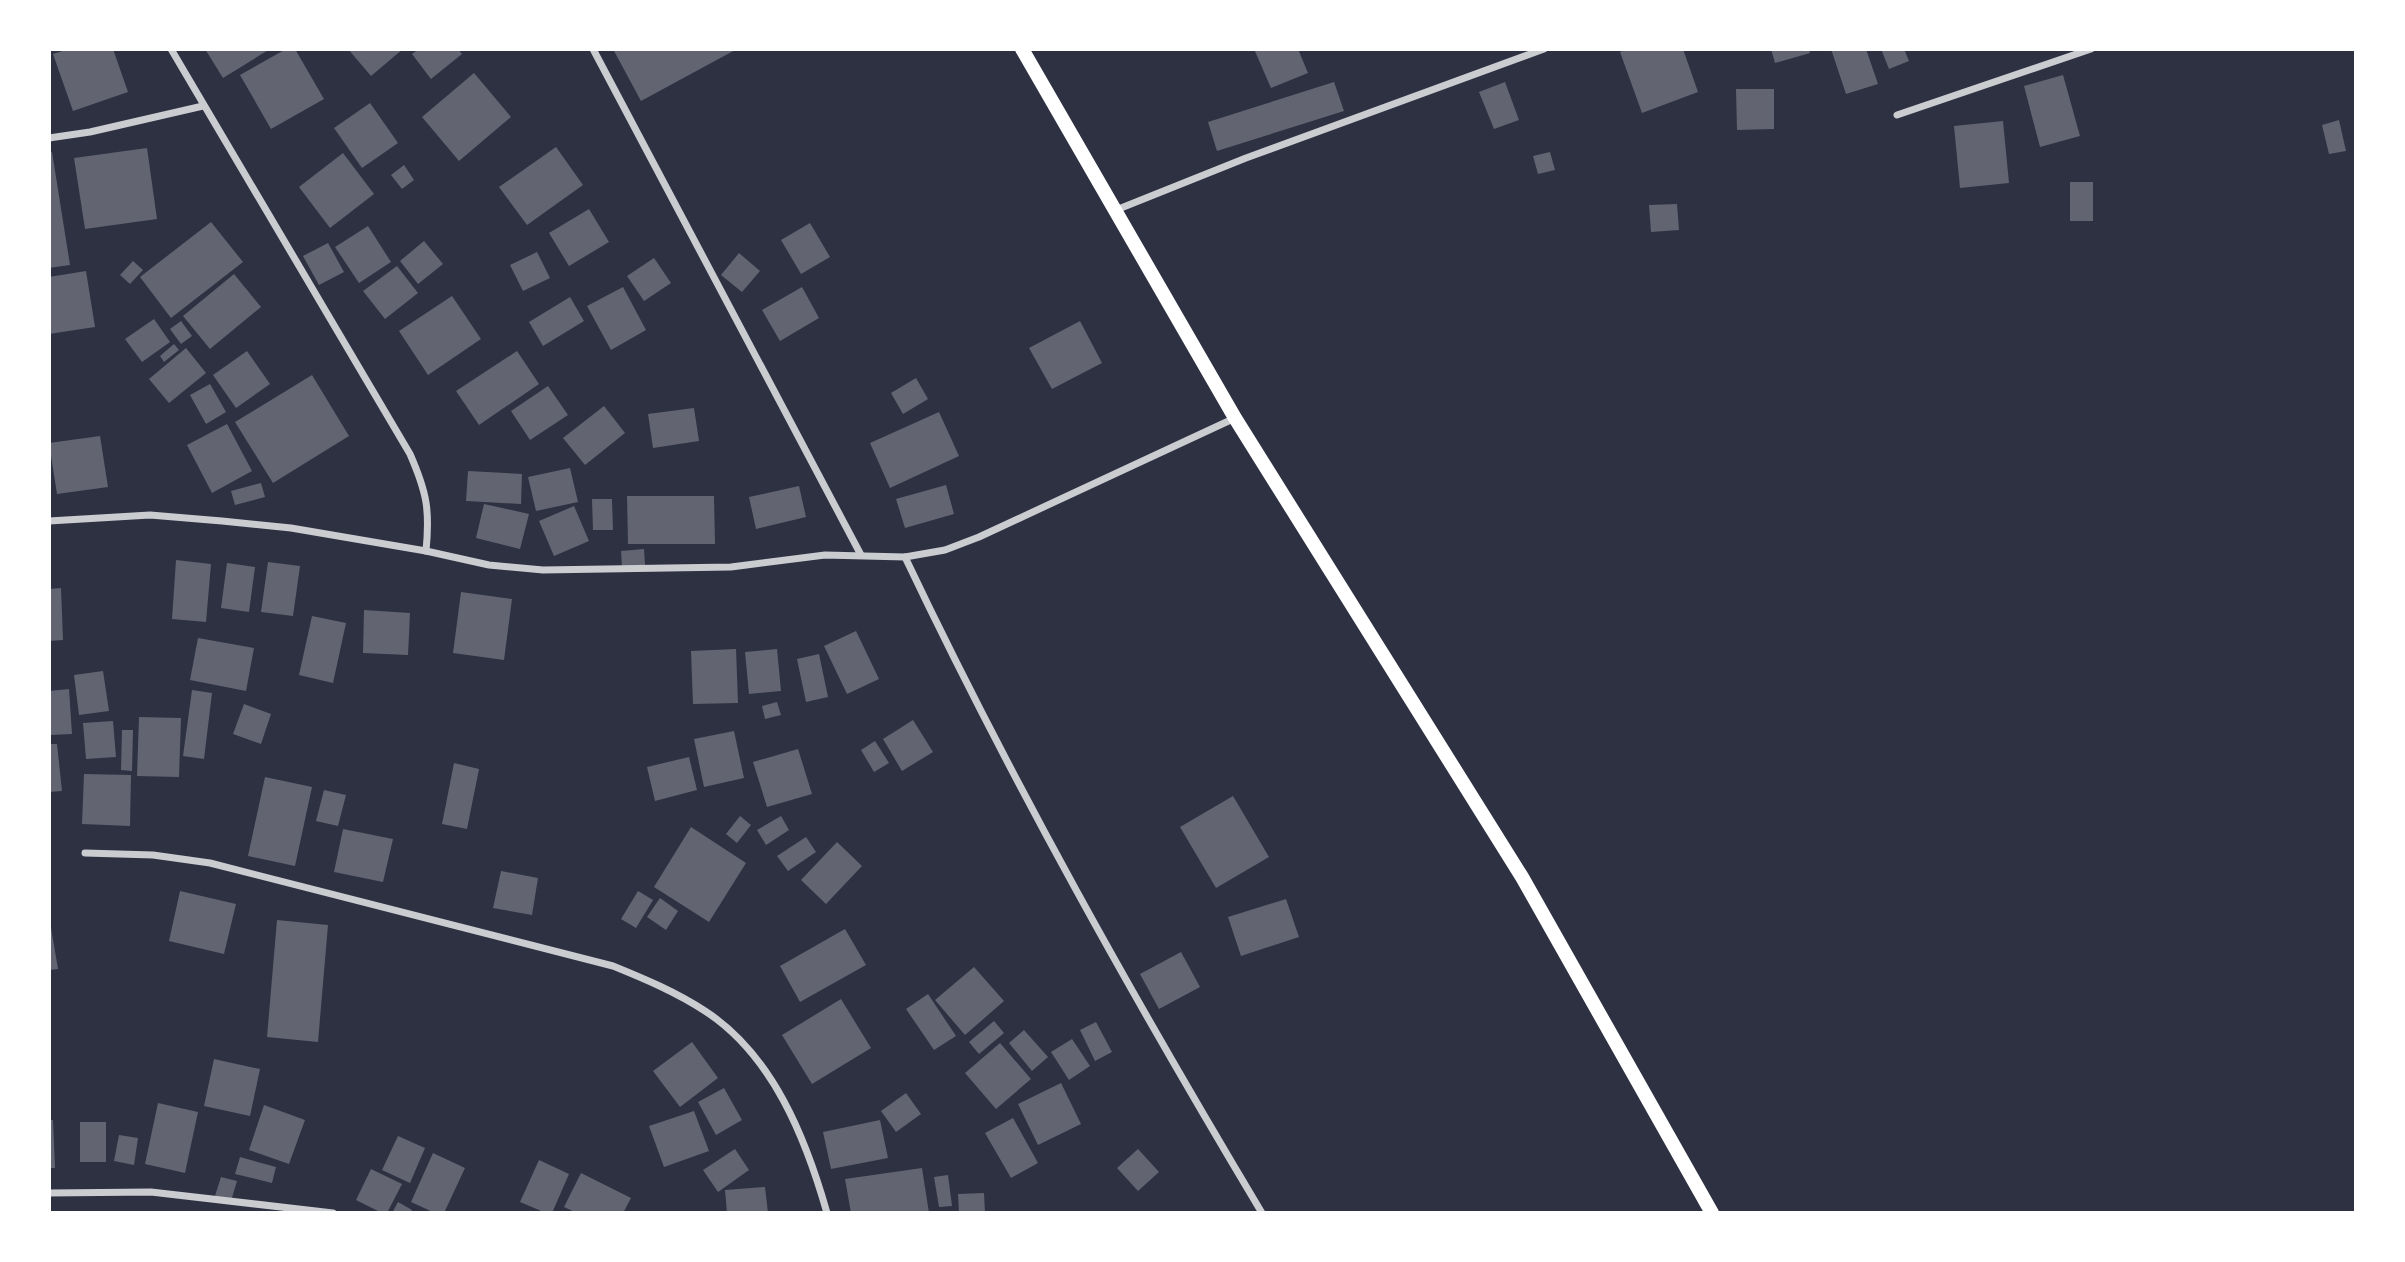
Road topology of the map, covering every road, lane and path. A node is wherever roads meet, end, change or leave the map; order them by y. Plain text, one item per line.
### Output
1 (171, 49) edge
2 (593, 49) edge
3 (1022, 49) edge
4 (1544, 49) edge
5 (2091, 49) edge
6 (203, 106) junction
7 (1897, 115) dead end
8 (49, 138) edge
9 (1115, 211) junction
10 (1235, 418) junction
11 (49, 521) edge
12 (426, 551) junction
13 (861, 555) junction
14 (905, 557) junction
15 (85, 853) dead end
16 (49, 1193) edge
17 (333, 1213) edge
18 (827, 1213) edge
19 (1262, 1213) edge
20 (1713, 1213) edge

1 - 6 street
2 - 13 street
3 - 9 main road
4 - 9 street
5 - 7 street
6 - 8 street
6 - 12 street
9 - 10 main road
10 - 14 street
10 - 20 main road
11 - 12 street
12 - 13 street
13 - 14 street
14 - 19 street
15 - 18 street
16 - 17 street

